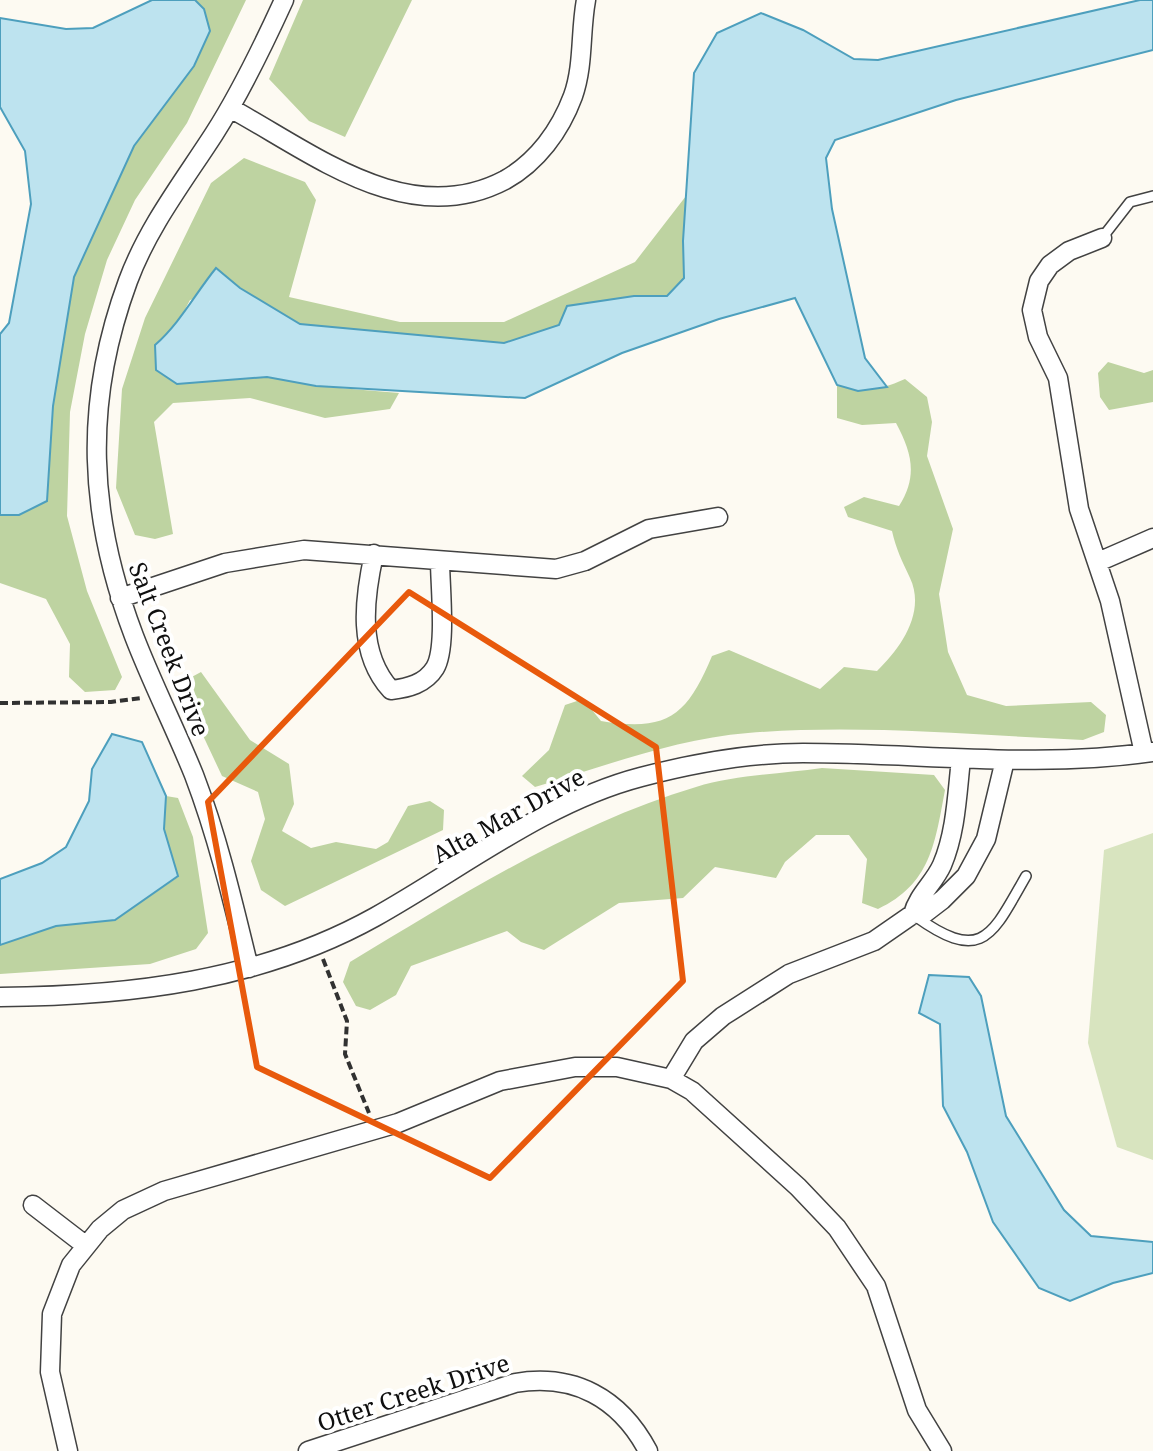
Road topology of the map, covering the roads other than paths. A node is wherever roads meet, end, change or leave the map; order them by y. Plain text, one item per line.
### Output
1 (284, 0) edge
2 (586, 0) edge
3 (230, 108) junction
4 (1153, 196) edge
5 (1102, 238) joint
6 (718, 517) dead end
7 (1153, 538) edge
8 (374, 554) junction
9 (440, 561) junction
10 (1098, 562) junction
11 (120, 598) junction
12 (1149, 752) edge
13 (961, 759) junction
14 (1005, 760) junction
15 (1026, 876) dead end
16 (913, 914) junction
17 (249, 968) junction
18 (0, 997) edge
19 (671, 1079) junction
20 (33, 1205) dead end
21 (85, 1245) junction
22 (68, 1451) edge
23 (308, 1451) edge
24 (648, 1451) edge
25 (942, 1451) edge

1 - 3 street, Salt Creek Drive
2 - 3 street
3 - 11 street, Salt Creek Drive
4 - 5 lane
5 - 10 street
6 - 9 street
7 - 10 street
8 - 9 street
8 - 9 street
8 - 11 street
10 - 12 street
11 - 17 street, Salt Creek Drive
12 - 14 street, Alta Mar Drive
13 - 14 street, Alta Mar Drive
13 - 16 street
13 - 17 street, Alta Mar Drive
14 - 16 street
15 - 16 lane
16 - 19 street
17 - 18 street, Alta Mar Drive
19 - 21 street
19 - 25 street
20 - 21 street
21 - 22 street
23 - 24 street, Otter Creek Drive

